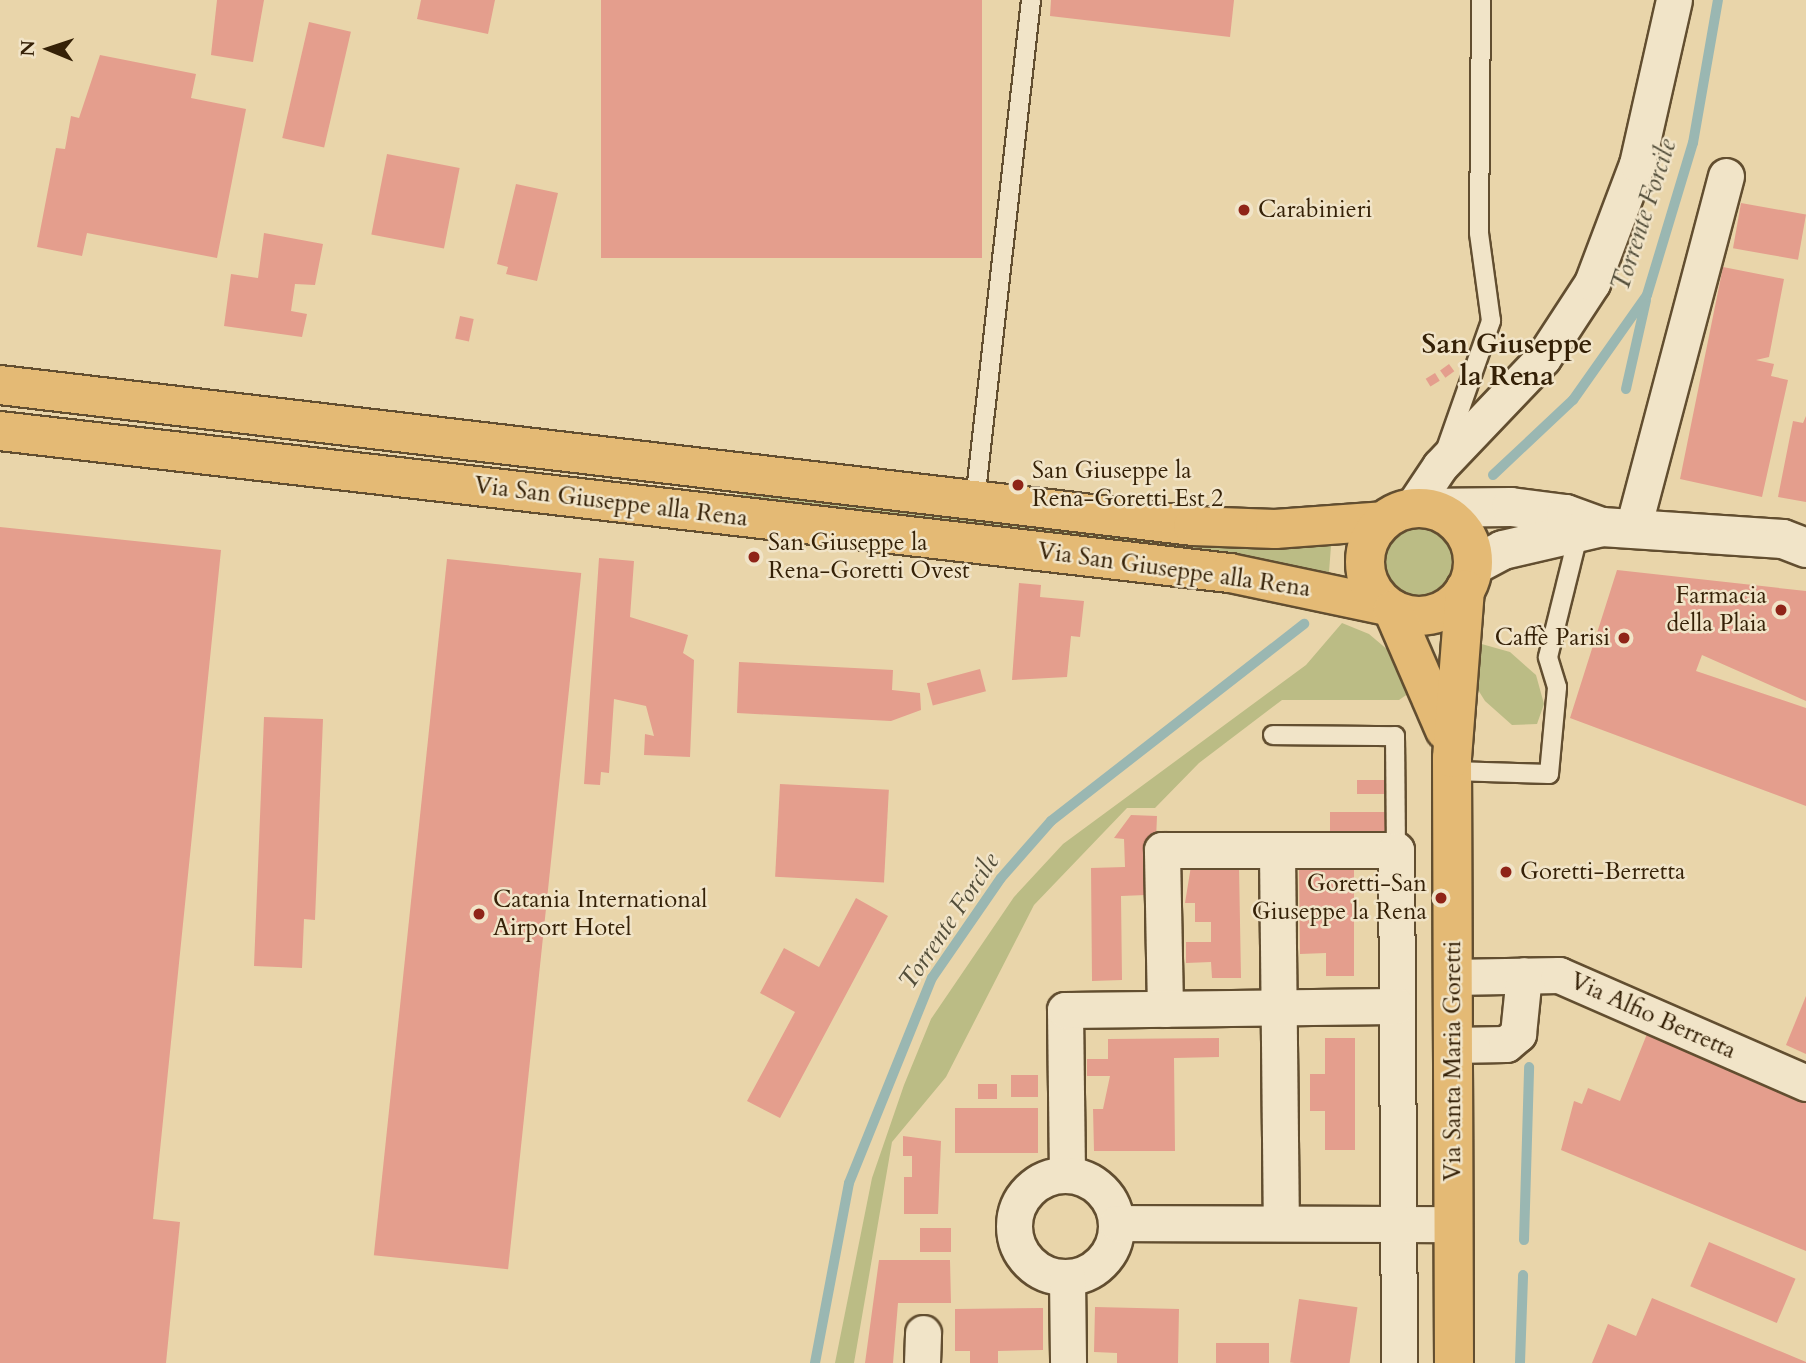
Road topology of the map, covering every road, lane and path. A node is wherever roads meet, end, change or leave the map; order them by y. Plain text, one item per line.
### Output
1 (1031, 0) edge
2 (1480, 0) edge
3 (1674, 0) edge
4 (1726, 176) dead end
5 (0, 385) edge
6 (0, 431) edge
7 (597, 456) junction
8 (1440, 466) junction
9 (722, 470) junction
10 (592, 500) junction
11 (975, 501) junction
12 (1406, 512) junction
13 (716, 515) junction
14 (1604, 530) junction
15 (1806, 548) edge
16 (1469, 578) junction
17 (1390, 608) junction
18 (1273, 735) dead end
19 (1452, 764) junction
20 (1396, 850) junction
21 (1277, 851) junction
22 (1524, 975) junction
23 (1452, 976) junction
24 (1396, 1006) junction
25 (1280, 1007) junction
26 (1165, 1009) junction
27 (1452, 1045) junction
28 (1806, 1083) edge
29 (1067, 1174) junction
30 (1117, 1223) junction
31 (1282, 1223) junction
32 (1398, 1223) junction
33 (1453, 1224) junction
34 (1067, 1277) junction
35 (1068, 1363) edge
36 (1399, 1363) edge
37 (1454, 1363) edge

1 - 11 lane
2 - 8 lane
3 - 8 street
4 - 14 street
5 - 7 main road, Via San Giuseppe alla Rena
6 - 10 main road, Via San Giuseppe alla Rena
7 - 9 main road, Via San Giuseppe alla Rena
7 - 10 main road
8 - 12 street
9 - 11 main road, Via San Giuseppe alla Rena
9 - 13 main road
10 - 13 main road, Via San Giuseppe alla Rena
11 - 12 main road, Via San Giuseppe alla Rena
12 - 14 main road
12 - 16 main road
12 - 17 main road
13 - 17 main road, Via San Giuseppe alla Rena
14 - 15 main road
14 - 16 main road
14 - 19 lane
16 - 17 main road
16 - 19 main road
17 - 19 main road
18 - 20 lane
19 - 23 main road, Via Santa Maria Goretti
20 - 21 street
20 - 24 street
21 - 25 street
21 - 26 street
22 - 23 street, Via Alfio Berretta
22 - 27 street
22 - 28 street, Via Alfio Berretta
23 - 27 main road, Via Santa Maria Goretti
24 - 25 street
24 - 32 street
25 - 26 street
25 - 31 street
26 - 29 street
27 - 33 main road, Via Santa Maria Goretti
29 - 30 street
29 - 34 street
30 - 31 street
30 - 34 street
31 - 32 street
32 - 33 street
32 - 36 street
33 - 37 main road, Via Santa Maria Goretti
34 - 35 street

